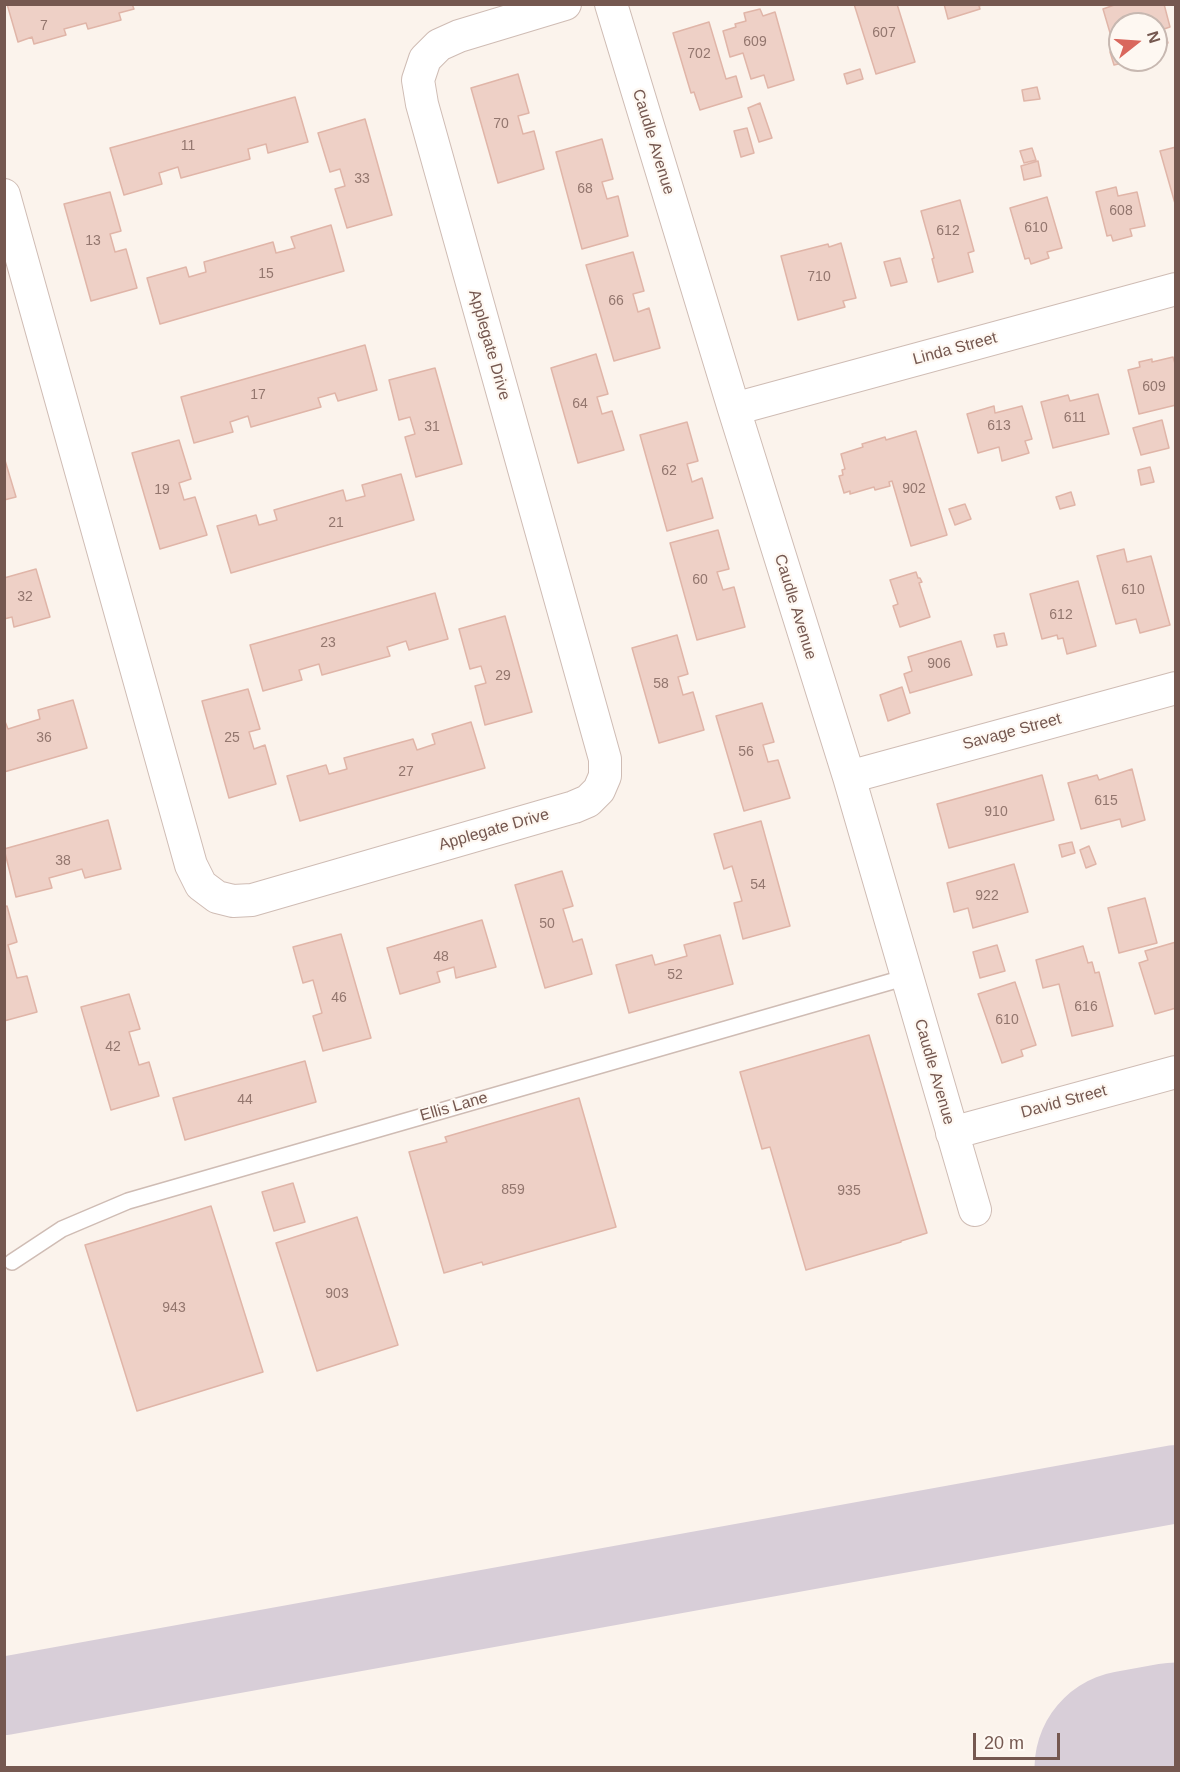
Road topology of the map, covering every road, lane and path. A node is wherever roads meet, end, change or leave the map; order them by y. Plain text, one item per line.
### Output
1 (565, 4) edge
2 (611, 4) edge
3 (4, 195) edge
4 (1176, 289) edge
5 (734, 410) junction
6 (1176, 688) edge
7 (849, 777) junction
8 (907, 977) junction
9 (1176, 1072) edge
10 (952, 1133) junction
11 (975, 1210) dead end
12 (12, 1262) dead end

1 - 3 street, Applegate Drive
2 - 5 street, Caudle Avenue
4 - 5 street, Linda Street
5 - 7 street, Caudle Avenue
6 - 7 street, Savage Street
7 - 8 street, Caudle Avenue
8 - 10 street, Caudle Avenue
8 - 12 lane, Ellis Lane
9 - 10 street, David Street
10 - 11 street, Caudle Avenue

